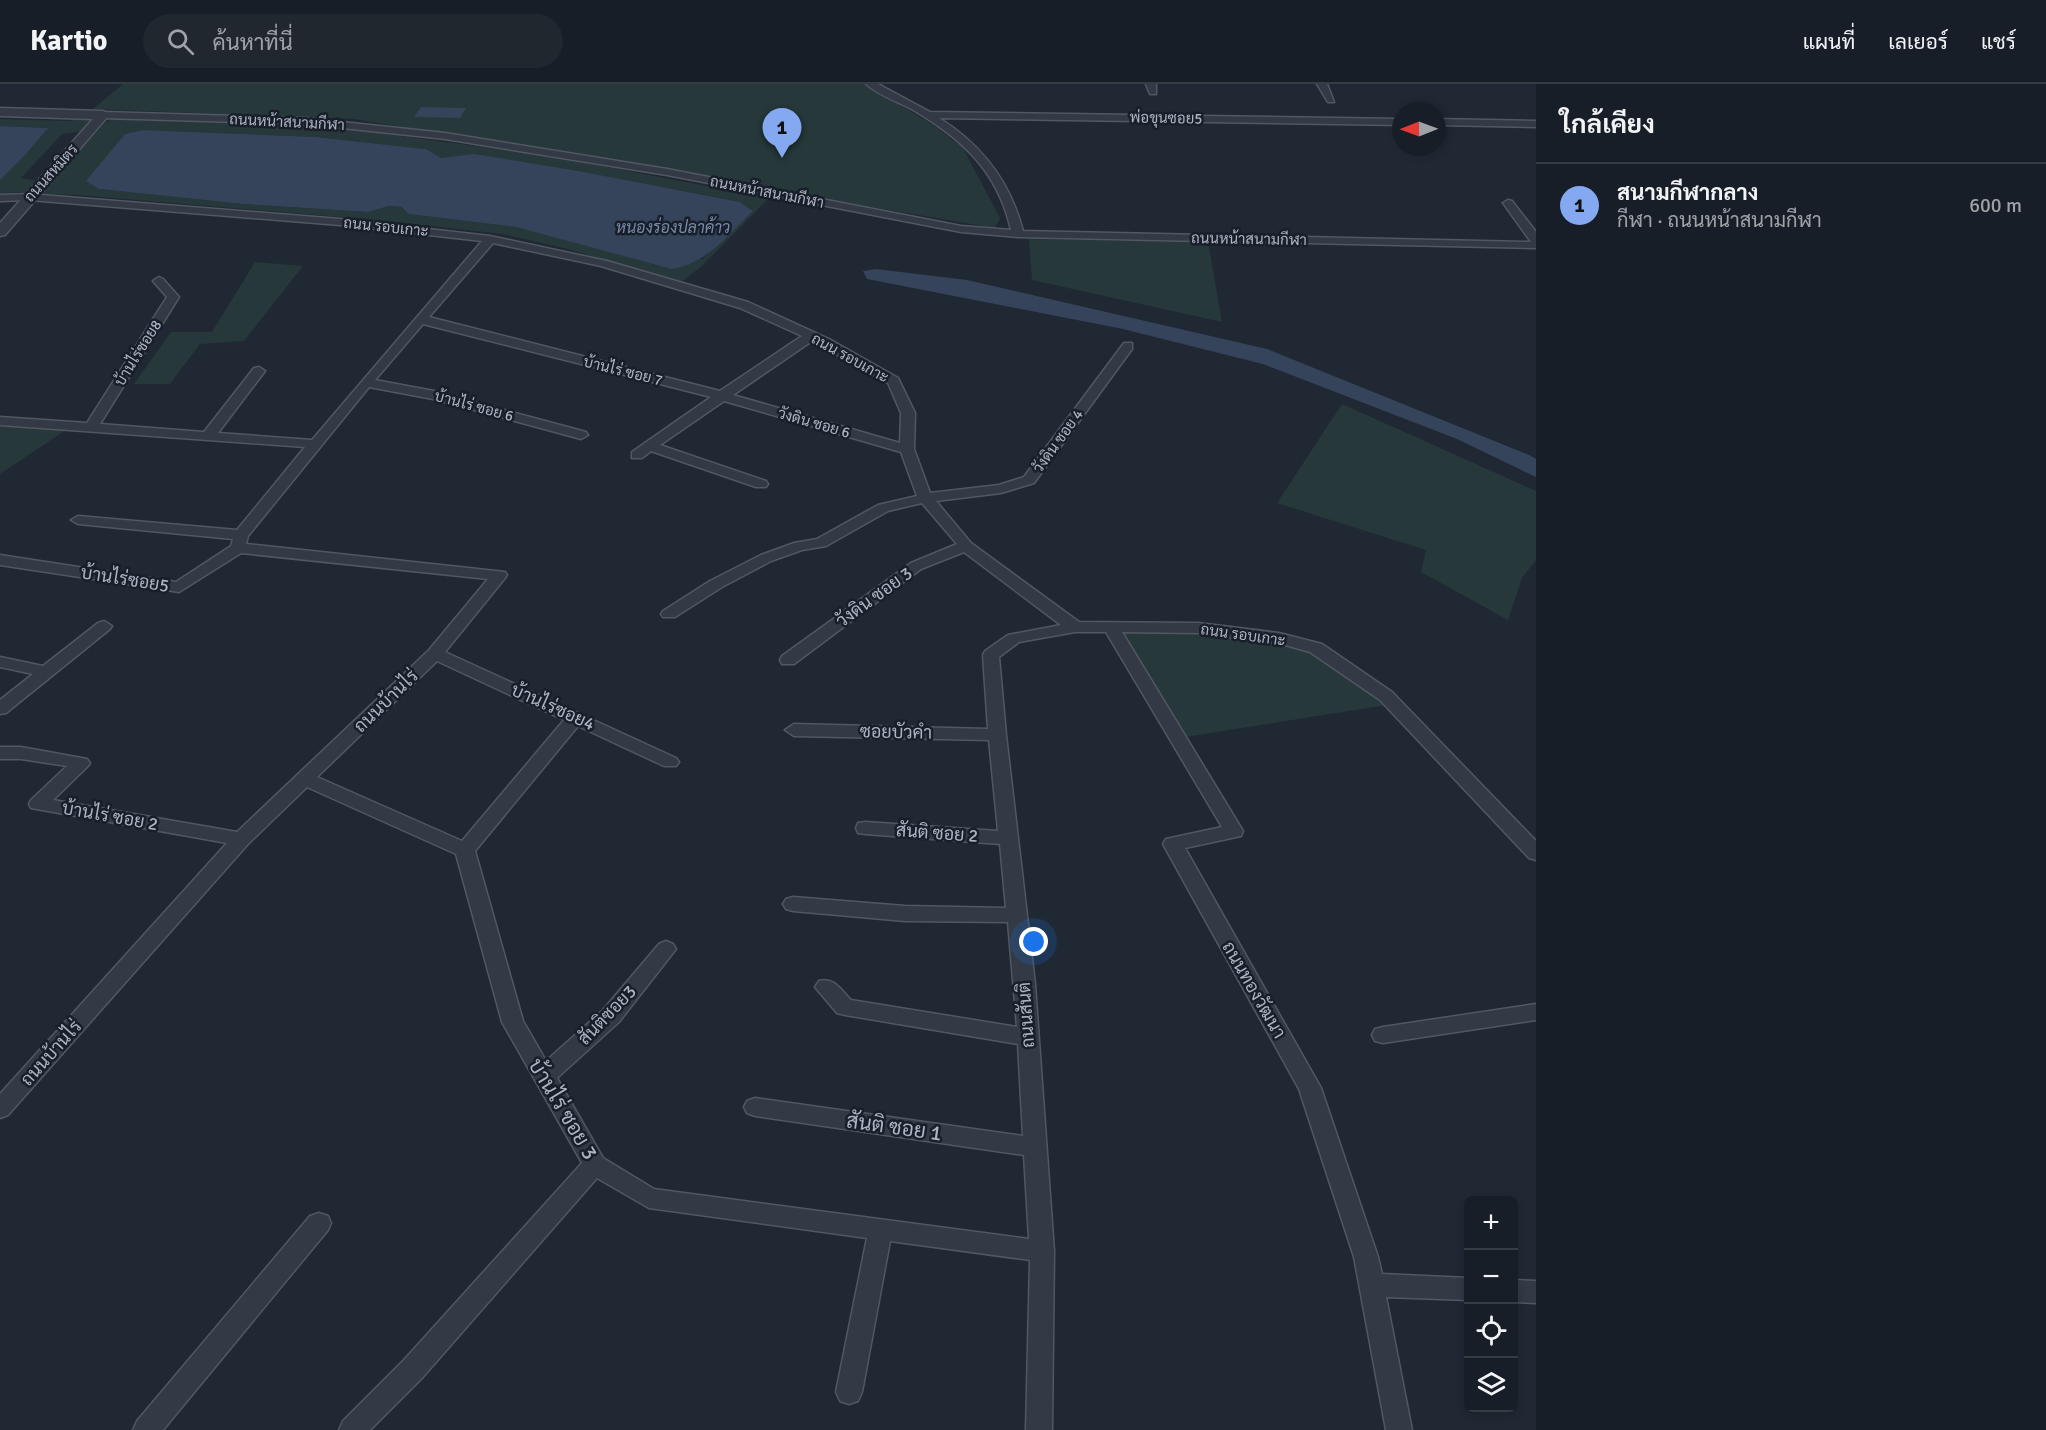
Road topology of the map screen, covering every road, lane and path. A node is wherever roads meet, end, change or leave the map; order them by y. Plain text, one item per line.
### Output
1 (871, 84) edge
2 (1322, 84) edge
3 (1331, 100) dead end
4 (0, 112) edge
5 (103, 115) junction
6 (931, 115) junction
7 (1392, 122) edge
8 (1446, 122) edge
9 (1536, 124) edge
10 (29, 197) junction
11 (0, 198) edge
12 (1508, 203) dead end
13 (0, 232) edge
14 (1018, 234) junction
15 (490, 239) junction
16 (1536, 240) edge
17 (1536, 245) edge
18 (159, 281) dead end
19 (420, 319) junction
20 (811, 336) junction
21 (1128, 346) dead end
22 (259, 371) dead end
23 (366, 382) junction
24 (722, 396) junction
25 (0, 421) edge
26 (91, 428) junction
27 (581, 435) dead end
28 (208, 436) junction
29 (315, 444) junction
30 (649, 446) junction
31 (907, 449) junction
32 (637, 455) dead end
33 (760, 484) dead end
34 (925, 498) junction
35 (78, 520) dead end
36 (240, 542) junction
37 (966, 546) junction
38 (0, 560) edge
39 (669, 614) dead end
40 (104, 626) dead end
41 (1075, 627) junction
42 (1111, 627) junction
43 (435, 654) junction
44 (788, 660) dead end
45 (0, 662) edge
46 (46, 672) junction
47 (0, 709) edge
48 (576, 717) junction
49 (795, 730) dead end
50 (997, 735) junction
51 (0, 753) edge
52 (670, 762) dead end
53 (306, 779) junction
54 (865, 828) dead end
55 (1008, 838) junction
56 (241, 839) junction
57 (465, 850) junction
58 (1536, 853) edge
59 (793, 904) dead end
60 (1017, 915) junction
61 (666, 949) dead end
62 (826, 987) dead end
63 (1536, 1012) edge
64 (1383, 1035) dead end
65 (1028, 1037) junction
66 (544, 1076) junction
67 (755, 1107) dead end
68 (0, 1109) edge
69 (1034, 1148) junction
70 (595, 1165) junction
71 (319, 1223) dead end
72 (880, 1231) junction
73 (1042, 1251) junction
74 (1371, 1285) junction
75 (1464, 1289) edge
76 (1518, 1291) edge
77 (1536, 1292) edge
78 (849, 1392) dead end
79 (146, 1430) edge
80 (352, 1430) edge
81 (1040, 1430) edge
82 (1399, 1430) edge

1 - 6 street
2 - 3 street
4 - 5 street, ถนนหน้าสนามกีฬา
5 - 10 street, ถนนสหมิตร
5 - 14 street, ถนนหน้าสนามกีฬา
6 - 7 street, พ่อขุนซอย5
6 - 14 street
8 - 9 street
10 - 11 street, ถนน รอบเกาะ
10 - 13 street, ถนนสหมิตร
10 - 15 street, ถนน รอบเกาะ
12 - 16 street
14 - 17 street, ถนนหน้าสนามกีฬา
15 - 19 street
15 - 20 street, ถนน รอบเกาะ
18 - 26 street, บ้านไร่ซอย8
19 - 23 street
19 - 24 street, บ้านไร่ ซอย 7
20 - 24 street
20 - 31 street, ถนน รอบเกาะ
21 - 34 street, วังดิน ซอย 4
22 - 28 street
23 - 27 street, บ้านไร่ ซอย 6
23 - 29 street
24 - 30 street
24 - 31 street, วังดิน ซอย 6
25 - 26 street
26 - 28 street
28 - 29 street
29 - 36 street
30 - 32 street
30 - 33 street
31 - 34 street, ถนน รอบเกาะ
34 - 37 street, ถนน รอบเกาะ
34 - 39 street, วังดิน ซอย 4
35 - 36 street
36 - 38 street, บ้านไร่ซอย5
36 - 43 street, ถนนบ้านไร่
37 - 41 street, ถนน รอบเกาะ
37 - 44 street, วังดิน ซอย 3
40 - 46 street
41 - 42 street, ถนน รอบเกาะ
41 - 50 street, ถนนสันติ
42 - 58 street, ถนน รอบเกาะ
42 - 74 street, ถนนทองวัฒนา
43 - 48 street, บ้านไร่ซอย4
43 - 53 street, ถนนบ้านไร่
45 - 46 street
46 - 47 street
48 - 52 street, บ้านไร่ซอย4
48 - 57 street
49 - 50 street, ซอยบัวคำ
50 - 55 street, ถนนสันติ
51 - 56 street, บ้านไร่ ซอย 2
53 - 56 street, ถนนบ้านไร่
53 - 57 street
54 - 55 street, สันติ ซอย 2
55 - 60 street, ถนนสันติ
56 - 68 street, ถนนบ้านไร่
57 - 66 street, บ้านไร่ ซอย 3
59 - 60 street
60 - 65 street, ถนนสันติ
61 - 66 street, สันติซอย3
62 - 65 street
63 - 64 street
65 - 69 street, ถนนสันติ
66 - 70 street, บ้านไร่ ซอย 3
67 - 69 street, สันติ ซอย 1
69 - 73 street, ถนนสันติ
70 - 72 street, บ้านไร่ ซอย 3
70 - 80 street
71 - 79 street
72 - 73 street, บ้านไร่ ซอย 3
72 - 78 street
73 - 81 street, ถนนสันติ
74 - 75 street
74 - 82 street, ถนนทองวัฒนา
76 - 77 street

